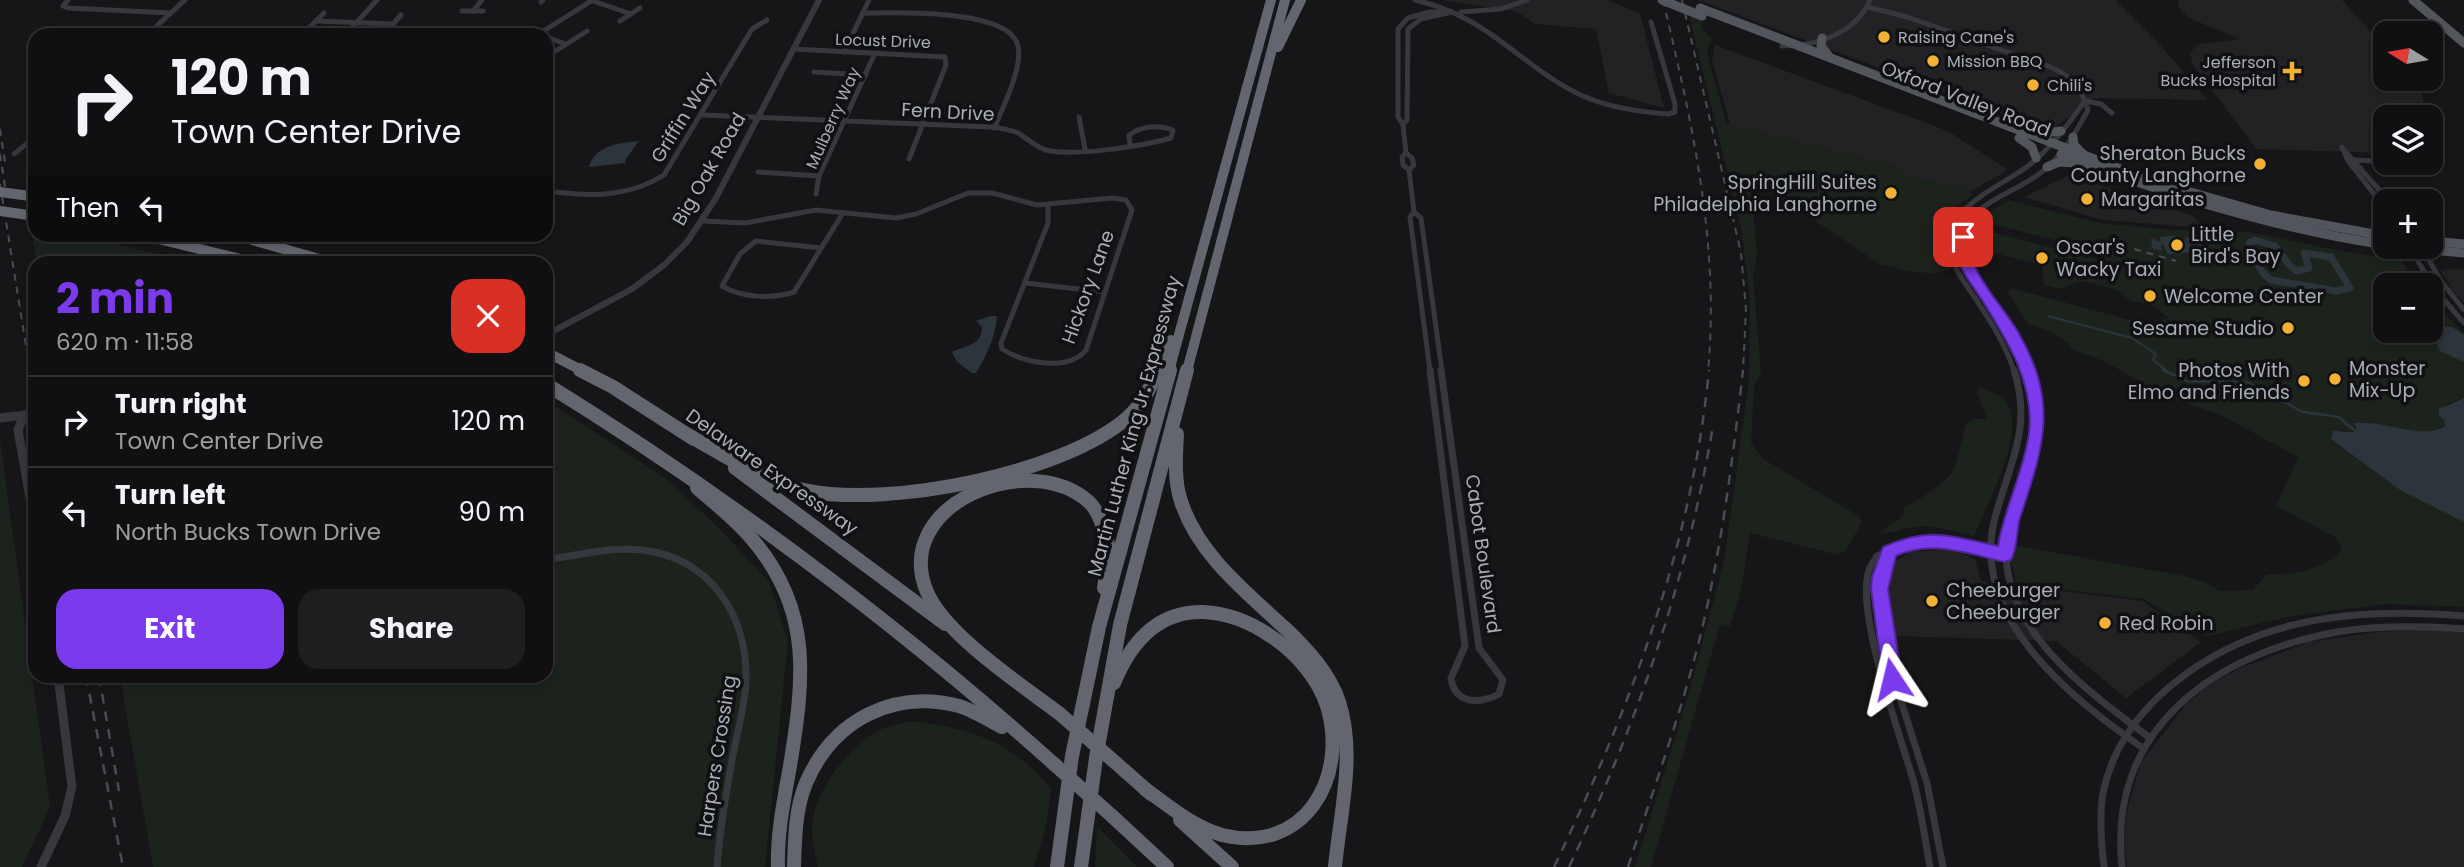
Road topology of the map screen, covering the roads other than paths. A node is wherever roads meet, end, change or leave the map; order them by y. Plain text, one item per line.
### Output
1 (68, 0) edge
2 (185, 0) edge
3 (377, 0) edge
4 (482, 0) edge
5 (592, 0) edge
6 (819, 0) edge
7 (869, 0) edge
8 (1268, 0) edge
9 (1284, 0) edge
10 (1301, 0) edge
11 (1415, 0) edge
12 (1527, 0) edge
13 (1662, 0) edge
14 (1679, 0) edge
15 (1870, 0) edge
16 (2413, 0) edge
17 (1868, 7) junction
18 (640, 8) dead end
19 (462, 11) dead end
20 (473, 11) junction
21 (482, 11) dead end
22 (1455, 12) junction
23 (1701, 12) junction
24 (171, 13) junction
25 (324, 13) dead end
26 (863, 13) junction
27 (631, 14) junction
28 (401, 15) dead end
29 (767, 20) dead end
30 (316, 21) junction
31 (620, 21) dead end
32 (357, 22) junction
33 (1651, 22) dead end
34 (393, 24) junction
35 (526, 24) dead end
36 (155, 28) edge
37 (309, 28) dead end
38 (351, 28) edge
39 (389, 28) edge
40 (523, 28) edge
41 (551, 28) edge
42 (587, 31) dead end
43 (1825, 37) junction
44 (553, 39) edge
45 (1780, 42) junction
46 (2464, 43) edge
47 (566, 44) junction
48 (1799, 46) junction
49 (794, 49) junction
50 (553, 52) edge
51 (844, 52) junction
52 (875, 53) junction
53 (1834, 60) junction
54 (814, 72) dead end
55 (866, 75) junction
56 (1265, 76) junction
57 (2085, 101) junction
58 (2112, 113) dead end
59 (702, 114) junction
60 (758, 117) junction
61 (1079, 117) dead end
62 (845, 121) junction
63 (921, 125) junction
64 (1403, 125) junction
65 (994, 128) junction
66 (2061, 131) junction
67 (2019, 134) junction
68 (2073, 137) junction
69 (28, 143) edge
70 (1130, 144) junction
71 (2055, 148) junction
72 (1085, 149) junction
73 (14, 154) dead end
74 (2036, 158) junction
75 (909, 159) dead end
76 (2356, 160) junction
77 (2088, 161) junction
78 (2373, 161) edge
79 (2047, 167) junction
80 (758, 172) dead end
81 (819, 176) junction
82 (2379, 189) edge
83 (0, 192) edge
84 (556, 192) dead end
85 (2373, 193) edge
86 (816, 194) dead end
87 (28, 195) edge
88 (1048, 205) junction
89 (0, 211) edge
90 (1414, 212) junction
91 (843, 213) junction
92 (28, 215) edge
93 (703, 221) junction
94 (2373, 234) edge
95 (171, 242) edge
96 (259, 242) edge
97 (2443, 242) edge
98 (2373, 243) edge
99 (2464, 244) edge
100 (821, 248) junction
101 (2443, 250) edge
102 (2464, 253) edge
103 (228, 256) edge
104 (309, 256) edge
105 (2416, 259) edge
106 (2428, 259) edge
107 (1025, 283) junction
108 (1105, 292) junction
109 (1186, 304) junction
110 (2464, 310) edge
111 (2464, 323) edge
112 (553, 331) edge
113 (553, 356) edge
114 (553, 388) edge
115 (1183, 391) junction
116 (24, 415) junction
117 (28, 415) edge
118 (0, 418) edge
119 (688, 435) junction
120 (660, 456) junction
121 (28, 486) edge
122 (1889, 551) junction
123 (1989, 551) junction
124 (2005, 555) junction
125 (553, 559) edge
126 (2464, 616) edge
127 (1098, 627) junction
128 (2464, 629) edge
129 (965, 639) junction
130 (59, 683) edge
131 (1104, 709) junction
132 (1059, 714) joint
133 (2134, 726) junction
134 (2127, 737) junction
135 (2150, 738) junction
136 (2144, 749) junction
137 (1051, 761) junction
138 (1125, 771) joint
139 (1145, 789) junction
140 (1064, 803) junction
141 (41, 867) edge
142 (717, 867) edge
143 (778, 867) edge
144 (793, 867) edge
145 (1048, 867) edge
146 (1058, 867) edge
147 (1081, 867) edge
148 (1167, 867) edge
149 (1232, 867) edge
150 (1335, 867) edge
151 (1930, 867) edge
152 (1943, 867) edge
153 (2104, 867) edge
154 (2122, 867) edge

1 - 24 street
2 - 24 street
3 - 32 street
4 - 20 street
5 - 27 street
5 - 41 street
6 - 49 street, Big Oak Road
7 - 26 street
8 - 109 highway, Martin Luther King Jr. Expressway
9 - 56 highway, Martin Luther King Jr. Expressway
10 - 56 highway
11 - 22 street
12 - 22 street, Cabot Boulevard
13 - 23 main road, Oxford Valley Road, bridge
14 - 23 main road, Oxford Valley Road
15 - 17 street
16 - 46 main road
17 - 43 street
17 - 57 street
18 - 27 street
19 - 20 street
20 - 21 street
22 - 33 street
22 - 64 street, Cabot Boulevard
22 - 64 street, Cabot Boulevard
23 - 45 main road, Oxford Valley Road
24 - 36 street
25 - 30 street
26 - 51 street
26 - 65 street
27 - 31 street
28 - 34 street
29 - 59 street, Griffin Way
30 - 32 street
30 - 37 street
32 - 34 street
32 - 38 street
34 - 39 street
35 - 40 street
42 - 47 street
43 - 45 street
43 - 48 street
43 - 53 main road
44 - 47 street
45 - 48 main road, Oxford Valley Road
45 - 67 main road, Oxford Valley Road
47 - 50 street
48 - 53 main road, Oxford Valley Road
49 - 51 street, Locust Drive
49 - 60 street, Big Oak Road
51 - 52 street, Locust Drive
52 - 55 street, Mulberry Way
52 - 63 street, Locust Drive
53 - 67 main road, Oxford Valley Road
54 - 55 street
55 - 62 street, Mulberry Way
56 - 115 highway, Martin Luther King Jr. Expressway
57 - 58 street
57 - 66 street
57 - 68 street
59 - 60 street, Fern Drive
59 - 84 street, Griffin Way
60 - 62 street, Fern Drive
60 - 93 street, Big Oak Road
61 - 72 street
62 - 63 street, Fern Drive
62 - 81 street, Mulberry Way
63 - 65 street, Fern Drive
63 - 75 street, Locust Drive
64 - 90 street, Cabot Boulevard
65 - 72 street, Fern Drive
66 - 67 main road
66 - 71 street
67 - 71 main road, Oxford Valley Road
67 - 74 main road
68 - 71 street
68 - 77 main road
69 - 73 street
70 - 70 street, Fern Drive
70 - 72 street, Fern Drive
71 - 74 street
71 - 77 main road, Oxford Valley Road
71 - 79 street
74 - 123 street
76 - 78 street
76 - 82 street
76 - 85 street
77 - 79 main road
77 - 94 main road, Oxford Valley Road
77 - 98 main road, Oxford Valley Road
79 - 124 street
80 - 81 street
81 - 86 street, Mulberry Way
83 - 87 highway, bridge
88 - 91 street, Hickory Lane
88 - 107 street, Hickory Lane
88 - 108 street, Hickory Lane
89 - 92 highway, bridge
90 - 90 street, Cabot Boulevard
91 - 93 street, Hickory Lane
91 - 100 street
93 - 112 street, Big Oak Road
95 - 103 highway
96 - 104 highway
97 - 99 main road
100 - 100 street
101 - 102 main road
105 - 111 street
106 - 110 street
107 - 108 street
107 - 108 street, Hickory Lane
109 - 119 highway
109 - 127 highway, Martin Luther King Jr. Expressway
113 - 119 highway, Delaware Expressway
114 - 120 highway
115 - 131 highway, Martin Luther King Jr. Expressway
115 - 150 highway
116 - 117 street
116 - 118 street
116 - 121 street
119 - 129 highway, Delaware Expressway
120 - 137 highway
120 - 143 highway
122 - 123 street
122 - 151 street
122 - 152 street
123 - 124 street
123 - 134 street
124 - 133 street
125 - 142 street, Harpers Crossing
126 - 133 street
127 - 129 highway
127 - 140 highway, Martin Luther King Jr. Expressway
128 - 135 street
129 - 132 highway
130 - 141 street
131 - 139 highway
131 - 147 highway, Martin Luther King Jr. Expressway
132 - 138 highway, bridge
133 - 134 street
133 - 135 street
134 - 136 street
134 - 153 street
135 - 136 street
136 - 154 street
137 - 144 highway
137 - 148 highway, bridge
138 - 139 highway
139 - 149 highway
140 - 145 highway
140 - 146 highway, Martin Luther King Jr. Expressway

